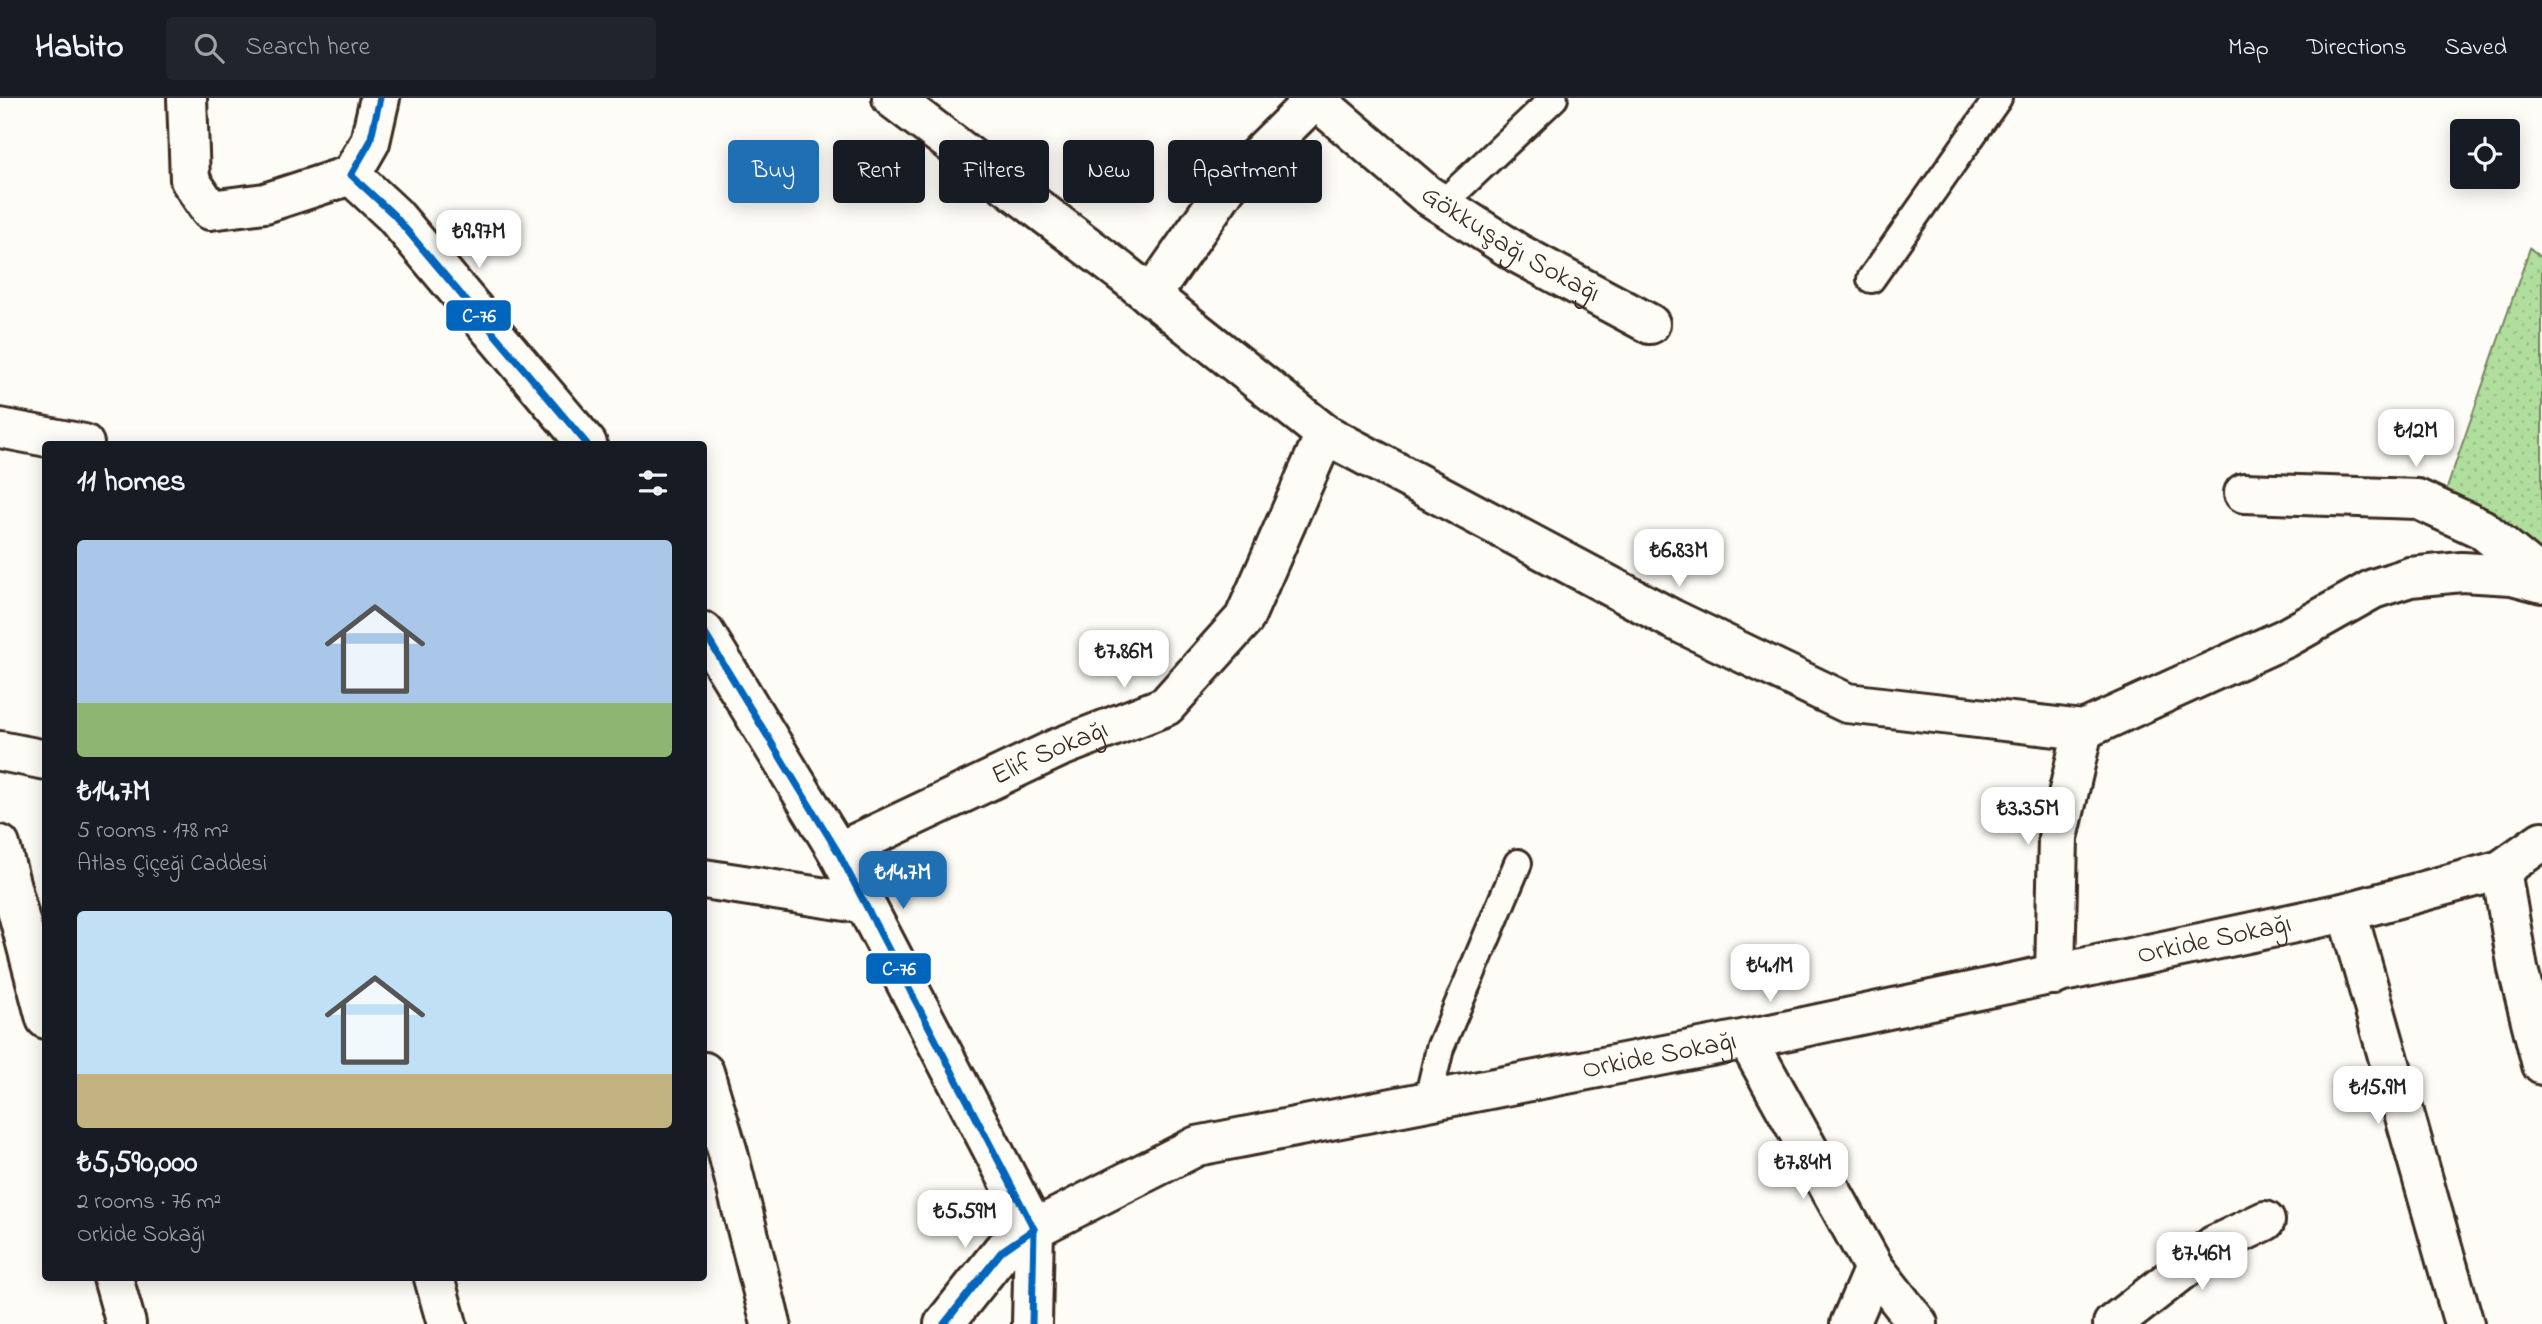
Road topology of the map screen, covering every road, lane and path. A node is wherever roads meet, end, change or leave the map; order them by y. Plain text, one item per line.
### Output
1 (187, 98) edge
2 (380, 98) edge
3 (892, 98) edge
4 (1315, 98) edge
5 (1554, 98) edge
6 (1998, 98) edge
7 (351, 175) junction
8 (1442, 205) junction
9 (1871, 279) dead end
10 (1151, 296) junction
11 (1650, 324) dead end
12 (0, 428) edge
13 (1325, 434) junction
14 (68, 441) edge
15 (584, 441) edge
16 (2244, 493) dead end
17 (2542, 578) edge
18 (2542, 583) edge
19 (707, 637) edge
20 (2082, 730) junction
21 (0, 751) edge
22 (42, 759) edge
23 (2542, 841) edge
24 (0, 845) edge
25 (838, 852) junction
26 (1518, 863) dead end
27 (2501, 870) junction
28 (707, 879) edge
29 (865, 904) junction
30 (2347, 912) junction
31 (2530, 968) edge
32 (2055, 975) junction
33 (42, 1004) edge
34 (1747, 1039) junction
35 (2542, 1065) edge
36 (707, 1082) edge
37 (1428, 1100) junction
38 (2265, 1221) dead end
39 (1034, 1229) junction
40 (1874, 1268) junction
41 (114, 1281) edge
42 (436, 1281) edge
43 (125, 1324) edge
44 (447, 1324) edge
45 (771, 1324) edge
46 (944, 1324) edge
47 (1032, 1324) edge
48 (1850, 1324) edge
49 (1918, 1324) edge
50 (2113, 1324) edge
51 (2464, 1324) edge

1 - 7 street
2 - 7 street
3 - 10 street
4 - 8 street, Gökkuşağı Sokağı
4 - 10 street, Gökkuşağı Sokağı
5 - 8 lane
6 - 9 lane
7 - 15 street
8 - 11 street, Gökkuşağı Sokağı
10 - 13 street
12 - 14 street
13 - 20 street
13 - 25 street, Elif Sokağı
16 - 17 street
18 - 20 street
19 - 25 street
20 - 32 street
21 - 22 street
23 - 27 street, Orkide Sokağı
24 - 33 street
25 - 29 street
26 - 37 lane
27 - 30 street, Orkide Sokağı
27 - 31 street
28 - 29 street
29 - 39 street
30 - 32 street, Orkide Sokağı
30 - 51 street
31 - 35 street
32 - 34 street, Orkide Sokağı
34 - 37 street, Orkide Sokağı
34 - 40 street
36 - 45 street
37 - 39 street, Orkide Sokağı
38 - 50 street
39 - 46 street, Orkide Sokağı
39 - 47 street
40 - 48 street
40 - 49 street
41 - 43 street
42 - 44 street

